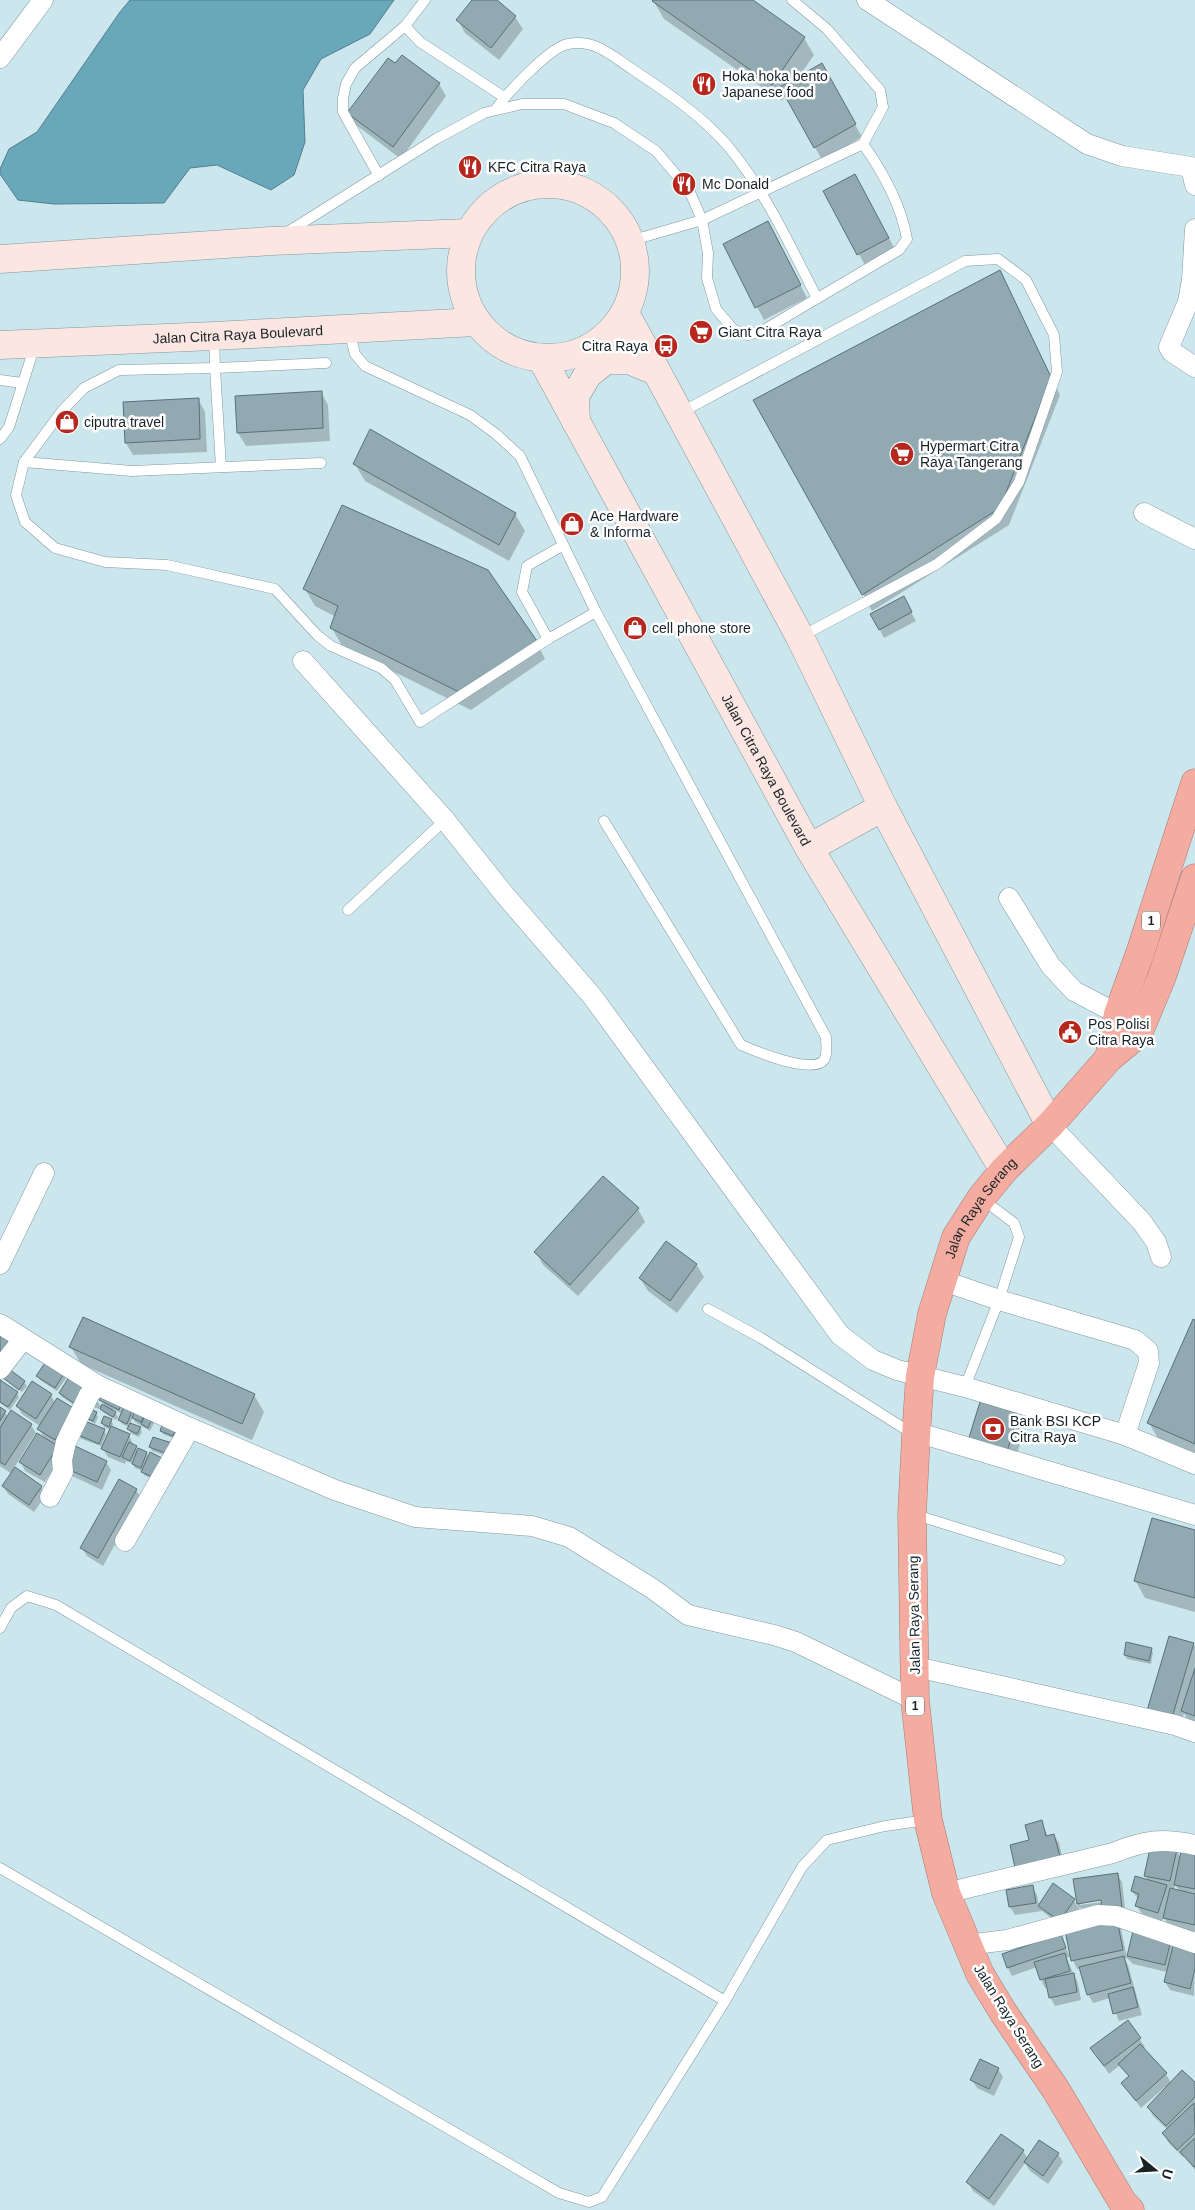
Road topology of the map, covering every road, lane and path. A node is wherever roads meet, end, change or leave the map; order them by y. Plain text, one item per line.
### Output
1 (44, 0) edge
2 (425, 0) edge
3 (792, 0) edge
4 (867, 0) edge
5 (405, 26) junction
6 (0, 58) edge
7 (504, 97) junction
8 (496, 109) junction
9 (862, 144) junction
10 (1194, 173) edge
11 (379, 176) junction
12 (760, 192) junction
13 (702, 220) junction
14 (1195, 229) edge
15 (469, 233) junction
16 (271, 241) junction
17 (630, 241) junction
18 (0, 259) edge
19 (817, 298) junction
20 (625, 313) junction
21 (476, 322) junction
22 (349, 329) junction
23 (214, 336) junction
24 (36, 344) junction
25 (0, 345) edge
26 (542, 359) junction
27 (326, 364) dead end
28 (1195, 367) edge
29 (215, 368) junction
30 (656, 371) junction
31 (0, 380) edge
32 (22, 383) junction
33 (679, 414) junction
34 (576, 422) junction
35 (0, 439) edge
36 (24, 462) junction
37 (321, 463) dead end
38 (221, 467) junction
39 (1144, 512) dead end
40 (1195, 539) edge
41 (562, 546) junction
42 (596, 612) junction
43 (800, 637) junction
44 (548, 639) junction
45 (303, 661) dead end
46 (1195, 784) edge
47 (883, 807) junction
48 (445, 820) junction
49 (604, 821) dead end
50 (809, 848) junction
51 (1195, 878) edge
52 (1009, 898) dead end
53 (348, 910) dead end
54 (1118, 1014) junction
55 (1109, 1058) junction
56 (1050, 1125) junction
57 (1004, 1170) junction
58 (44, 1173) dead end
59 (981, 1198) junction
60 (1161, 1257) dead end
61 (0, 1264) edge
62 (941, 1280) junction
63 (999, 1300) junction
64 (708, 1309) dead end
65 (0, 1324) edge
66 (23, 1339) junction
67 (0, 1369) edge
68 (920, 1376) junction
69 (97, 1385) junction
70 (965, 1387) junction
71 (190, 1428) junction
72 (916, 1434) junction
73 (1125, 1436) junction
74 (1195, 1464) edge
75 (50, 1497) dead end
76 (912, 1514) junction
77 (1195, 1515) edge
78 (125, 1541) dead end
79 (1060, 1560) dead end
80 (0, 1628) edge
81 (916, 1667) junction
82 (915, 1700) junction
83 (1195, 1732) edge
84 (928, 1820) junction
85 (1195, 1845) edge
86 (0, 1868) edge
87 (946, 1893) junction
88 (1195, 1943) edge
89 (967, 1946) junction
90 (725, 2001) junction
91 (1124, 2208) edge

1 - 6 street
2 - 5 lane
3 - 9 lane
4 - 10 street
5 - 7 lane
5 - 11 lane
7 - 8 lane
7 - 12 lane
8 - 11 lane
8 - 13 lane
9 - 12 lane
9 - 19 lane
11 - 16 lane
12 - 13 lane
12 - 19 lane
13 - 17 lane
13 - 19 lane
14 - 28 street
15 - 16 main road
15 - 17 main road
15 - 21 main road
16 - 18 main road
17 - 20 main road
20 - 26 main road
20 - 30 main road
21 - 22 main road, Jalan Citra Raya Boulevard
21 - 26 main road
22 - 23 main road, Jalan Citra Raya Boulevard
22 - 41 lane
23 - 24 main road, Jalan Citra Raya Boulevard
23 - 29 lane
24 - 25 main road, Jalan Citra Raya Boulevard
24 - 32 lane
26 - 34 main road, Jalan Citra Raya Boulevard
27 - 29 lane
29 - 36 lane
29 - 38 lane
30 - 33 main road
30 - 34 main road
31 - 32 lane
32 - 35 lane
33 - 43 main road
33 - 43 lane
34 - 50 main road, Jalan Citra Raya Boulevard
36 - 38 lane
36 - 44 lane
37 - 38 lane
39 - 40 street
41 - 42 lane
41 - 44 lane
42 - 44 lane
42 - 49 lane
43 - 47 main road
45 - 48 street
46 - 54 highway, Jalan Raya Serang / 1
47 - 50 main road
47 - 56 main road
48 - 53 lane
48 - 68 street
50 - 57 main road, Jalan Citra Raya Boulevard
51 - 55 highway, Jalan Raya Serang / 1
52 - 54 street
54 - 55 highway, Jalan Raya Serang / 1
55 - 56 highway, Jalan Raya Serang / 1
56 - 57 highway, Jalan Raya Serang / 1
56 - 60 street
57 - 59 highway, Jalan Raya Serang / 1
58 - 61 street
59 - 62 highway, Jalan Raya Serang / 1
59 - 63 lane
62 - 63 street
62 - 68 highway, Jalan Raya Serang / 1
63 - 70 lane
63 - 73 street
64 - 72 lane
65 - 66 street
66 - 67 street
66 - 69 street
68 - 70 street
68 - 72 highway, Jalan Raya Serang / 1
69 - 71 street
69 - 75 street
70 - 73 street
71 - 78 street
71 - 82 street
72 - 76 highway, Jalan Raya Serang / 1
72 - 77 street
73 - 74 street
76 - 79 lane
76 - 81 highway, Jalan Raya Serang / 1
80 - 90 lane
81 - 82 highway, Jalan Raya Serang / 1
81 - 83 street
82 - 84 highway, Jalan Raya Serang / 1
84 - 87 highway, Jalan Raya Serang / 1
84 - 90 lane
85 - 87 street
86 - 90 lane
87 - 89 highway, Jalan Raya Serang / 1
88 - 89 street
89 - 91 highway, Jalan Raya Serang / 1

